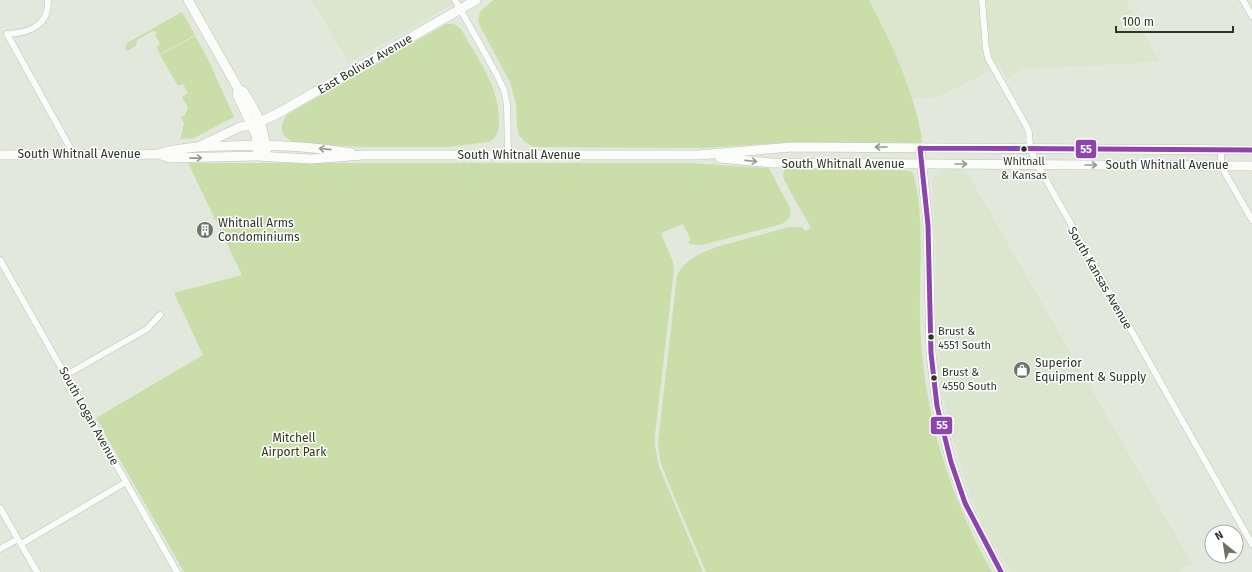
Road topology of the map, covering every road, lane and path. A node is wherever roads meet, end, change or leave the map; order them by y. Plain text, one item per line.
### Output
1 (48, 0) edge
2 (188, 0) edge
3 (455, 0) edge
4 (476, 0) edge
5 (982, 0) edge
6 (1243, 0) edge
7 (460, 9) junction
8 (1252, 16) edge
9 (0, 34) edge
10 (7, 34) junction
11 (239, 90) junction
12 (261, 121) junction
13 (252, 124) junction
14 (261, 145) junction
15 (200, 146) junction
16 (920, 148) junction
17 (1030, 148) junction
18 (1136, 149) junction
19 (1252, 150) edge
20 (1221, 151) junction
21 (74, 153) junction
22 (158, 154) junction
23 (0, 155) edge
24 (363, 155) junction
25 (508, 155) junction
26 (698, 155) junction
27 (262, 157) junction
28 (922, 164) junction
29 (1037, 164) junction
30 (1137, 165) junction
31 (1221, 166) junction
32 (1252, 166) edge
33 (1252, 220) edge
34 (0, 260) edge
35 (2, 269) edge
36 (160, 315) dead end
37 (66, 375) junction
38 (126, 482) junction
39 (0, 508) edge
40 (19, 542) junction
41 (1252, 544) edge
42 (0, 549) edge
43 (37, 572) edge
44 (177, 572) edge
45 (1001, 572) edge

1 - 10 street
2 - 11 street
3 - 7 street
4 - 7 street, East Bolivar Avenue
5 - 17 street, South Kansas Avenue
6 - 8 street
7 - 12 street, East Bolivar Avenue
7 - 25 street
9 - 10 street
10 - 21 street
11 - 12 street
11 - 13 street
12 - 13 street, East Bolivar Avenue
12 - 14 street
13 - 14 street
13 - 15 street, East Bolivar Avenue
14 - 15 street, South Whitnall Avenue
24 -> 14 street, South Whitnall Avenue
14 - 27 street
15 - 22 street, South Whitnall Avenue
16 - 17 street, South Whitnall Avenue
16 -> 26 street, South Whitnall Avenue
16 - 28 street
17 - 18 street, South Whitnall Avenue
17 - 29 street, South Kansas Avenue
18 - 20 street, South Whitnall Avenue
18 - 30 street
19 - 20 street, South Whitnall Avenue
20 - 31 street
21 - 22 street, South Whitnall Avenue
21 - 23 street, South Whitnall Avenue
22 -> 27 street, South Whitnall Avenue
24 - 25 street, South Whitnall Avenue
24 - 27 street, South Whitnall Avenue
25 - 26 street, South Whitnall Avenue
26 -> 28 street, South Whitnall Avenue
28 -> 29 street, South Whitnall Avenue
28 - 45 street
29 -> 30 street, South Whitnall Avenue
29 - 41 street, South Kansas Avenue
30 - 31 street, South Whitnall Avenue
31 - 32 street, South Whitnall Avenue
31 - 33 street
34 - 35 street, South Logan Avenue
35 - 37 street, South Logan Avenue
36 - 37 street
37 - 38 street, South Logan Avenue
38 - 40 street
38 - 44 street, South Logan Avenue
39 - 40 street
40 - 42 street
40 - 43 street

